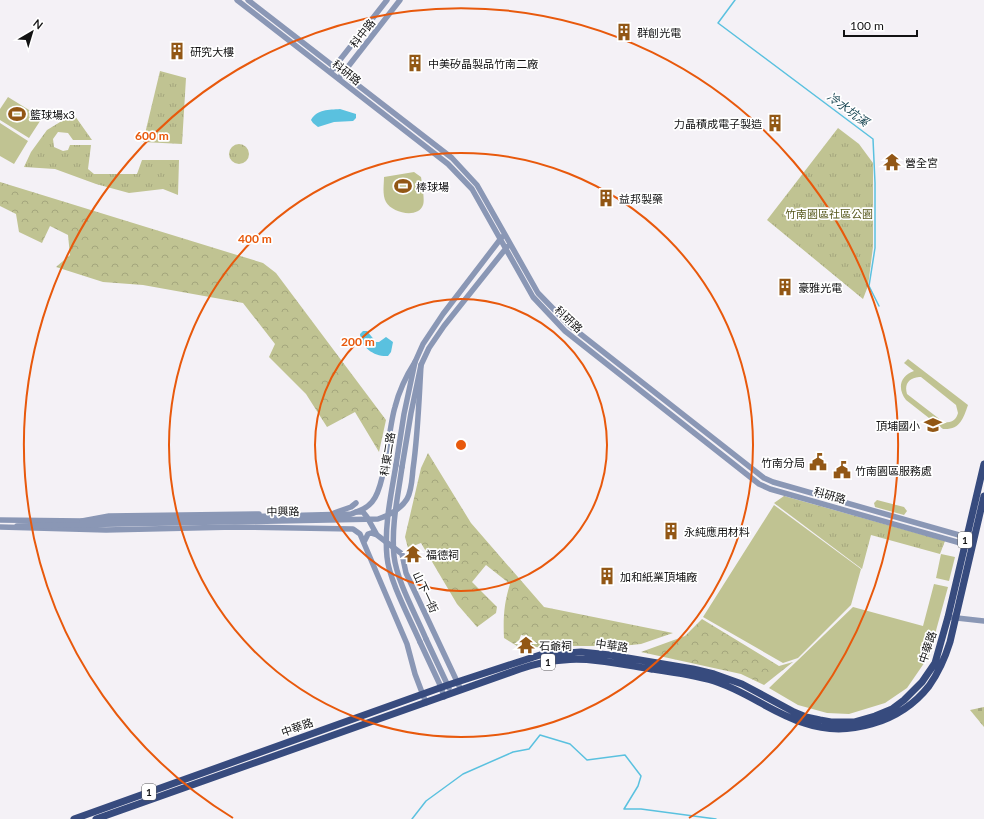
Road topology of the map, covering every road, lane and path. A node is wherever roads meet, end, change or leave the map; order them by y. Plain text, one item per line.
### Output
1 (237, 0) edge
2 (248, 0) edge
3 (387, 0) edge
4 (400, 0) edge
5 (332, 69) junction
6 (341, 76) junction
7 (505, 234) junction
8 (501, 240) junction
9 (510, 242) junction
10 (506, 248) junction
11 (415, 362) junction
12 (421, 365) junction
13 (984, 464) edge
14 (399, 466) junction
15 (984, 496) edge
16 (356, 503) dead end
17 (363, 512) joint
18 (336, 513) junction
19 (0, 520) edge
20 (82, 521) junction
21 (17, 526) junction
22 (0, 527) edge
23 (377, 535) junction
24 (965, 540) junction
25 (364, 542) junction
26 (948, 617) junction
27 (956, 619) junction
28 (984, 621) edge
29 (458, 682) junction
30 (444, 686) junction
31 (461, 690) junction
32 (422, 694) junction
33 (451, 694) junction
34 (444, 697) junction
35 (426, 702) junction
36 (224, 765) junction
37 (227, 772) junction
38 (74, 819) edge
39 (96, 819) edge

1 - 5 street, 科研路
2 - 5 street, 科研路
3 - 5 street, 科中路
4 - 6 street, 科中路
5 - 6 street, 科研路
6 - 7 street, 科研路
6 - 8 street, 科研路
7 - 8 street, 科東二路
7 - 9 street, 科研路
8 - 10 street, 科研路
8 - 11 street, 科東二路
9 - 10 street, 科東二路
9 - 24 street, 科研路
10 - 12 street, 科東二路
10 - 24 street, 科研路
11 - 14 street, 科東二路
11 - 20 street, 中興路, bridge
12 - 14 street, 科東二路
12 - 21 street, 中興路, bridge
13 - 24 main road, 中華路 / 1
14 - 30 street, 科東二路, bridge
14 - 30 street, 科東二路, bridge
15 - 27 main road, 中華路 / 1
16 - 18 street, 中興路
17 - 18 street, 中興路
17 - 23 street, 山下一街
18 - 20 street, 中興路
19 - 20 street, 中興路
21 - 22 street, 中興路
21 - 25 street, 中興路
23 - 25 street
23 - 29 street, 山下一街
24 - 26 main road, 中華路 / 1
25 - 32 street, 中興路
26 - 27 street
26 - 29 main road, 中華路 / 1
27 - 28 street
27 - 31 main road, 中華路 / 1
29 - 30 main road, 中華路 / 1
29 - 31 street, 山下一街
30 - 32 main road, 中華路 / 1
30 - 33 street, 科東二路
30 - 34 street, 科東二路
31 - 33 main road, 中華路 / 1
32 - 35 street, 中興路
32 - 36 main road, 中華路 / 1
33 - 34 main road, 中華路 / 1
34 - 35 main road, 中華路 / 1
35 - 37 main road, 中華路 / 1
36 - 37 main road
36 - 38 main road, 中華路 / 1
37 - 39 main road, 中華路 / 1

